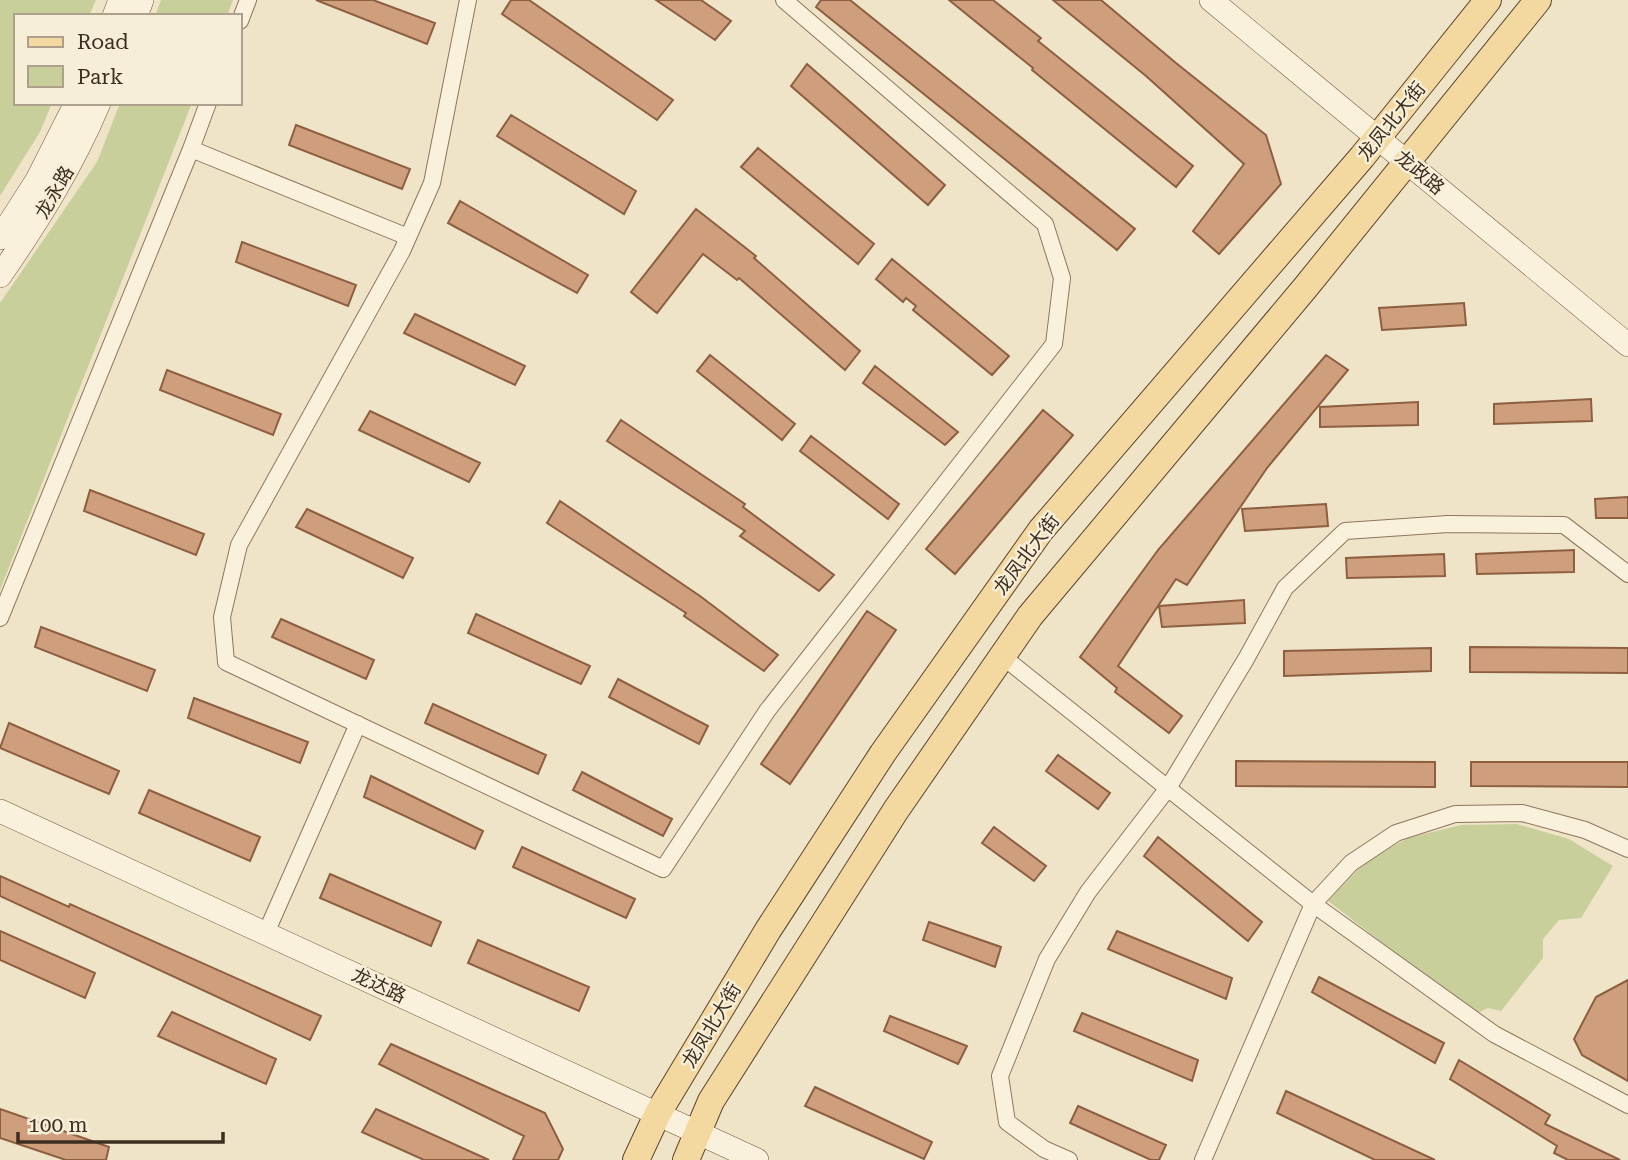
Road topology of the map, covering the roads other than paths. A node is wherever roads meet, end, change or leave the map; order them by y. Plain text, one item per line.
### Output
1 (468, 0) edge
2 (784, 0) edge
3 (1211, 0) edge
4 (1488, 0) edge
5 (1538, 0) edge
6 (75, 105) edge
7 (98, 105) edge
8 (207, 105) edge
9 (1378, 137) junction
10 (191, 149) junction
11 (1408, 161) junction
12 (408, 237) junction
13 (0, 238) edge
14 (0, 276) edge
15 (1628, 345) edge
16 (1628, 574) edge
17 (0, 618) edge
18 (1002, 656) junction
19 (358, 724) junction
20 (1168, 788) junction
21 (0, 811) edge
22 (1628, 849) edge
23 (1313, 904) junction
24 (266, 933) junction
25 (1628, 1105) edge
26 (658, 1112) junction
27 (698, 1132) junction
28 (636, 1160) edge
29 (686, 1160) edge
30 (757, 1160) edge
31 (1069, 1160) edge
32 (1203, 1160) edge

1 - 12 street
2 - 19 street
3 - 9 street, 龙政路
4 - 9 main road, 龙凤北大街
5 - 11 main road, 龙凤北大街
6 - 13 street, 龙永路
7 - 14 street, 龙永路
8 - 10 street
9 - 11 street, 龙政路
9 - 26 main road, 龙凤北大街
10 - 12 street
10 - 17 street
11 - 15 street, 龙政路
11 - 18 main road, 龙凤北大街
12 - 19 street
16 - 20 street
18 - 20 street
18 - 27 main road, 龙凤北大街
19 - 24 street
20 - 23 street
20 - 31 street
21 - 24 street, 龙达路
22 - 23 street
23 - 25 street
23 - 32 street
24 - 26 street, 龙达路
26 - 27 street, 龙达路
26 - 28 main road, 龙凤北大街
27 - 29 main road, 龙凤北大街
27 - 30 street, 龙达路

